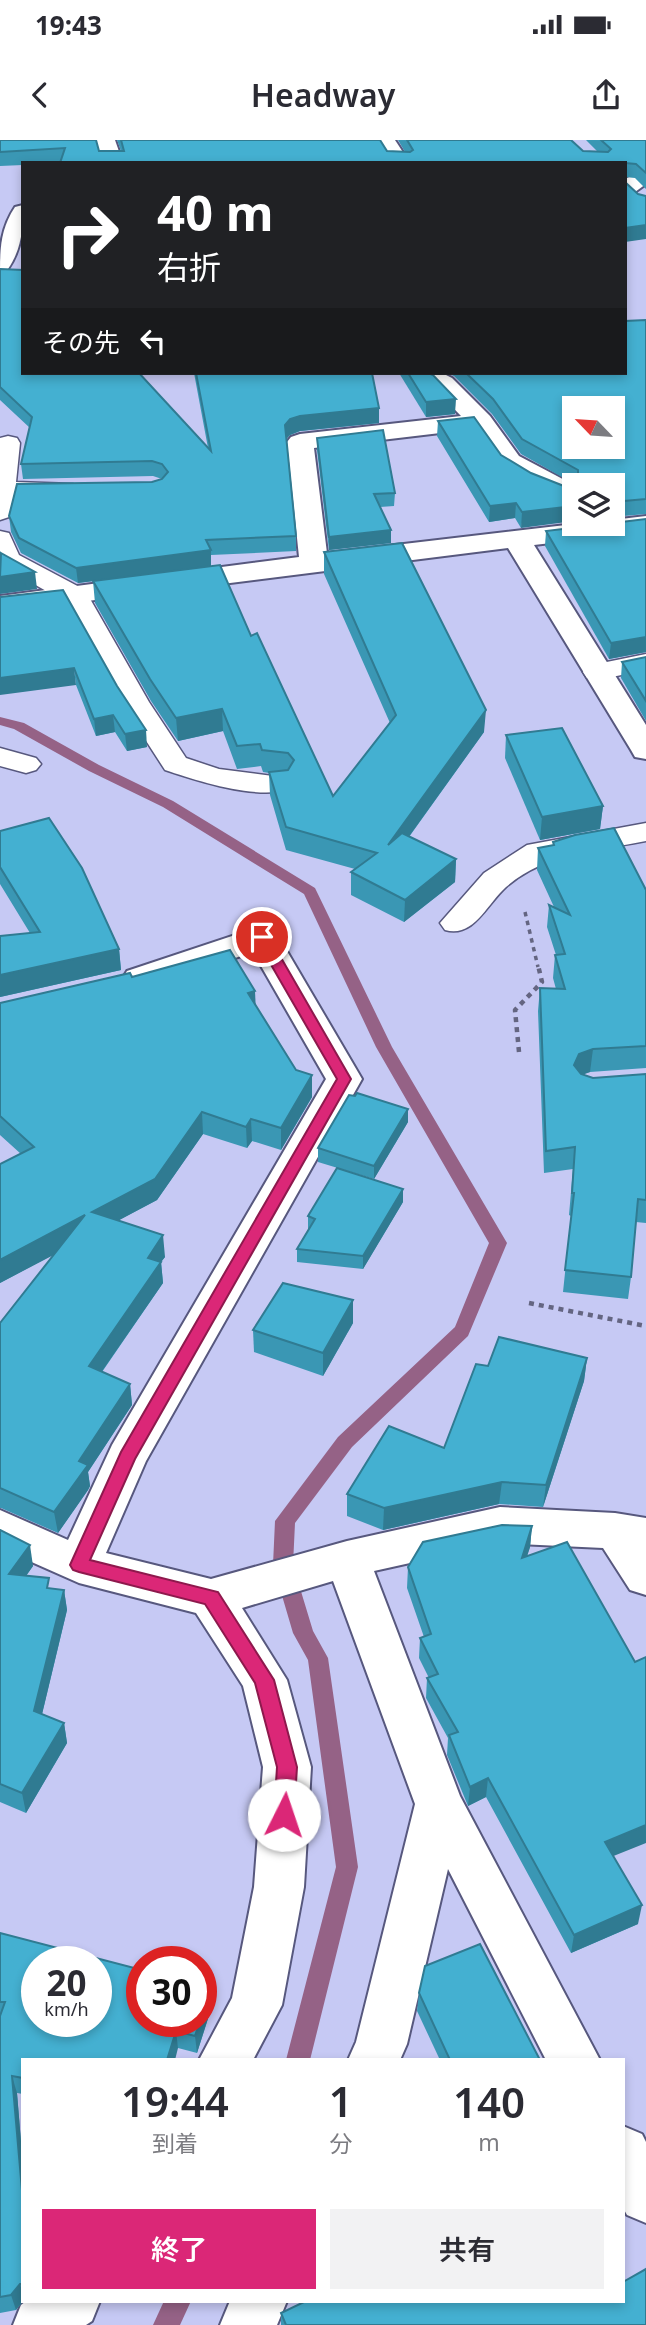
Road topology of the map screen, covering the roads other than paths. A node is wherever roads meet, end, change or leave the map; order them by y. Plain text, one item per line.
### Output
1 (105, 140) edge
2 (385, 140) edge
3 (112, 161) edge
4 (399, 161) edge
5 (646, 175) edge
6 (627, 185) edge
7 (627, 187) edge
8 (646, 201) edge
9 (21, 217) edge
10 (0, 266) edge
11 (21, 268) edge
12 (428, 375) edge
13 (481, 421) junction
14 (8, 443) dead end
15 (84, 489) edge
16 (562, 490) edge
17 (1, 502) edge
18 (625, 517) edge
19 (644, 524) edge
20 (0, 539) edge
21 (516, 539) junction
22 (314, 563) junction
23 (75, 596) junction
24 (0, 604) edge
25 (646, 662) edge
26 (597, 672) junction
27 (646, 750) edge
28 (277, 784) edge
29 (646, 832) edge
30 (456, 923) dead end
31 (112, 985) edge
32 (0, 1528) edge
33 (631, 1534) edge
34 (330, 1563) junction
35 (79, 1565) junction
36 (646, 1577) edge
37 (225, 1594) junction
38 (439, 1804) junction
39 (226, 2058) edge
40 (375, 2058) edge
41 (573, 2058) edge
42 (625, 2157) edge
43 (646, 2196) edge
44 (69, 2303) edge
45 (258, 2303) edge
46 (41, 2325) edge
47 (248, 2325) edge

1 - 3 street
2 - 4 street
5 - 6 street
7 - 8 street
9 - 10 street
10 - 11 street
12 - 13 street
13 - 16 street
13 - 22 street
14 - 17 lane
15 - 17 lane
18 - 19 street
19 - 21 street
20 - 23 lane
21 - 22 street
21 - 26 street
22 - 23 street
23 - 24 street
23 - 28 lane
25 - 26 lane
26 - 27 street
29 - 30 lane
31 - 35 street
32 - 35 street
33 - 34 street
33 - 36 street
34 - 37 street
34 - 38 street
35 - 37 street
37 - 39 street
38 - 40 street
38 - 41 street
42 - 43 street
44 - 46 street
45 - 47 street

